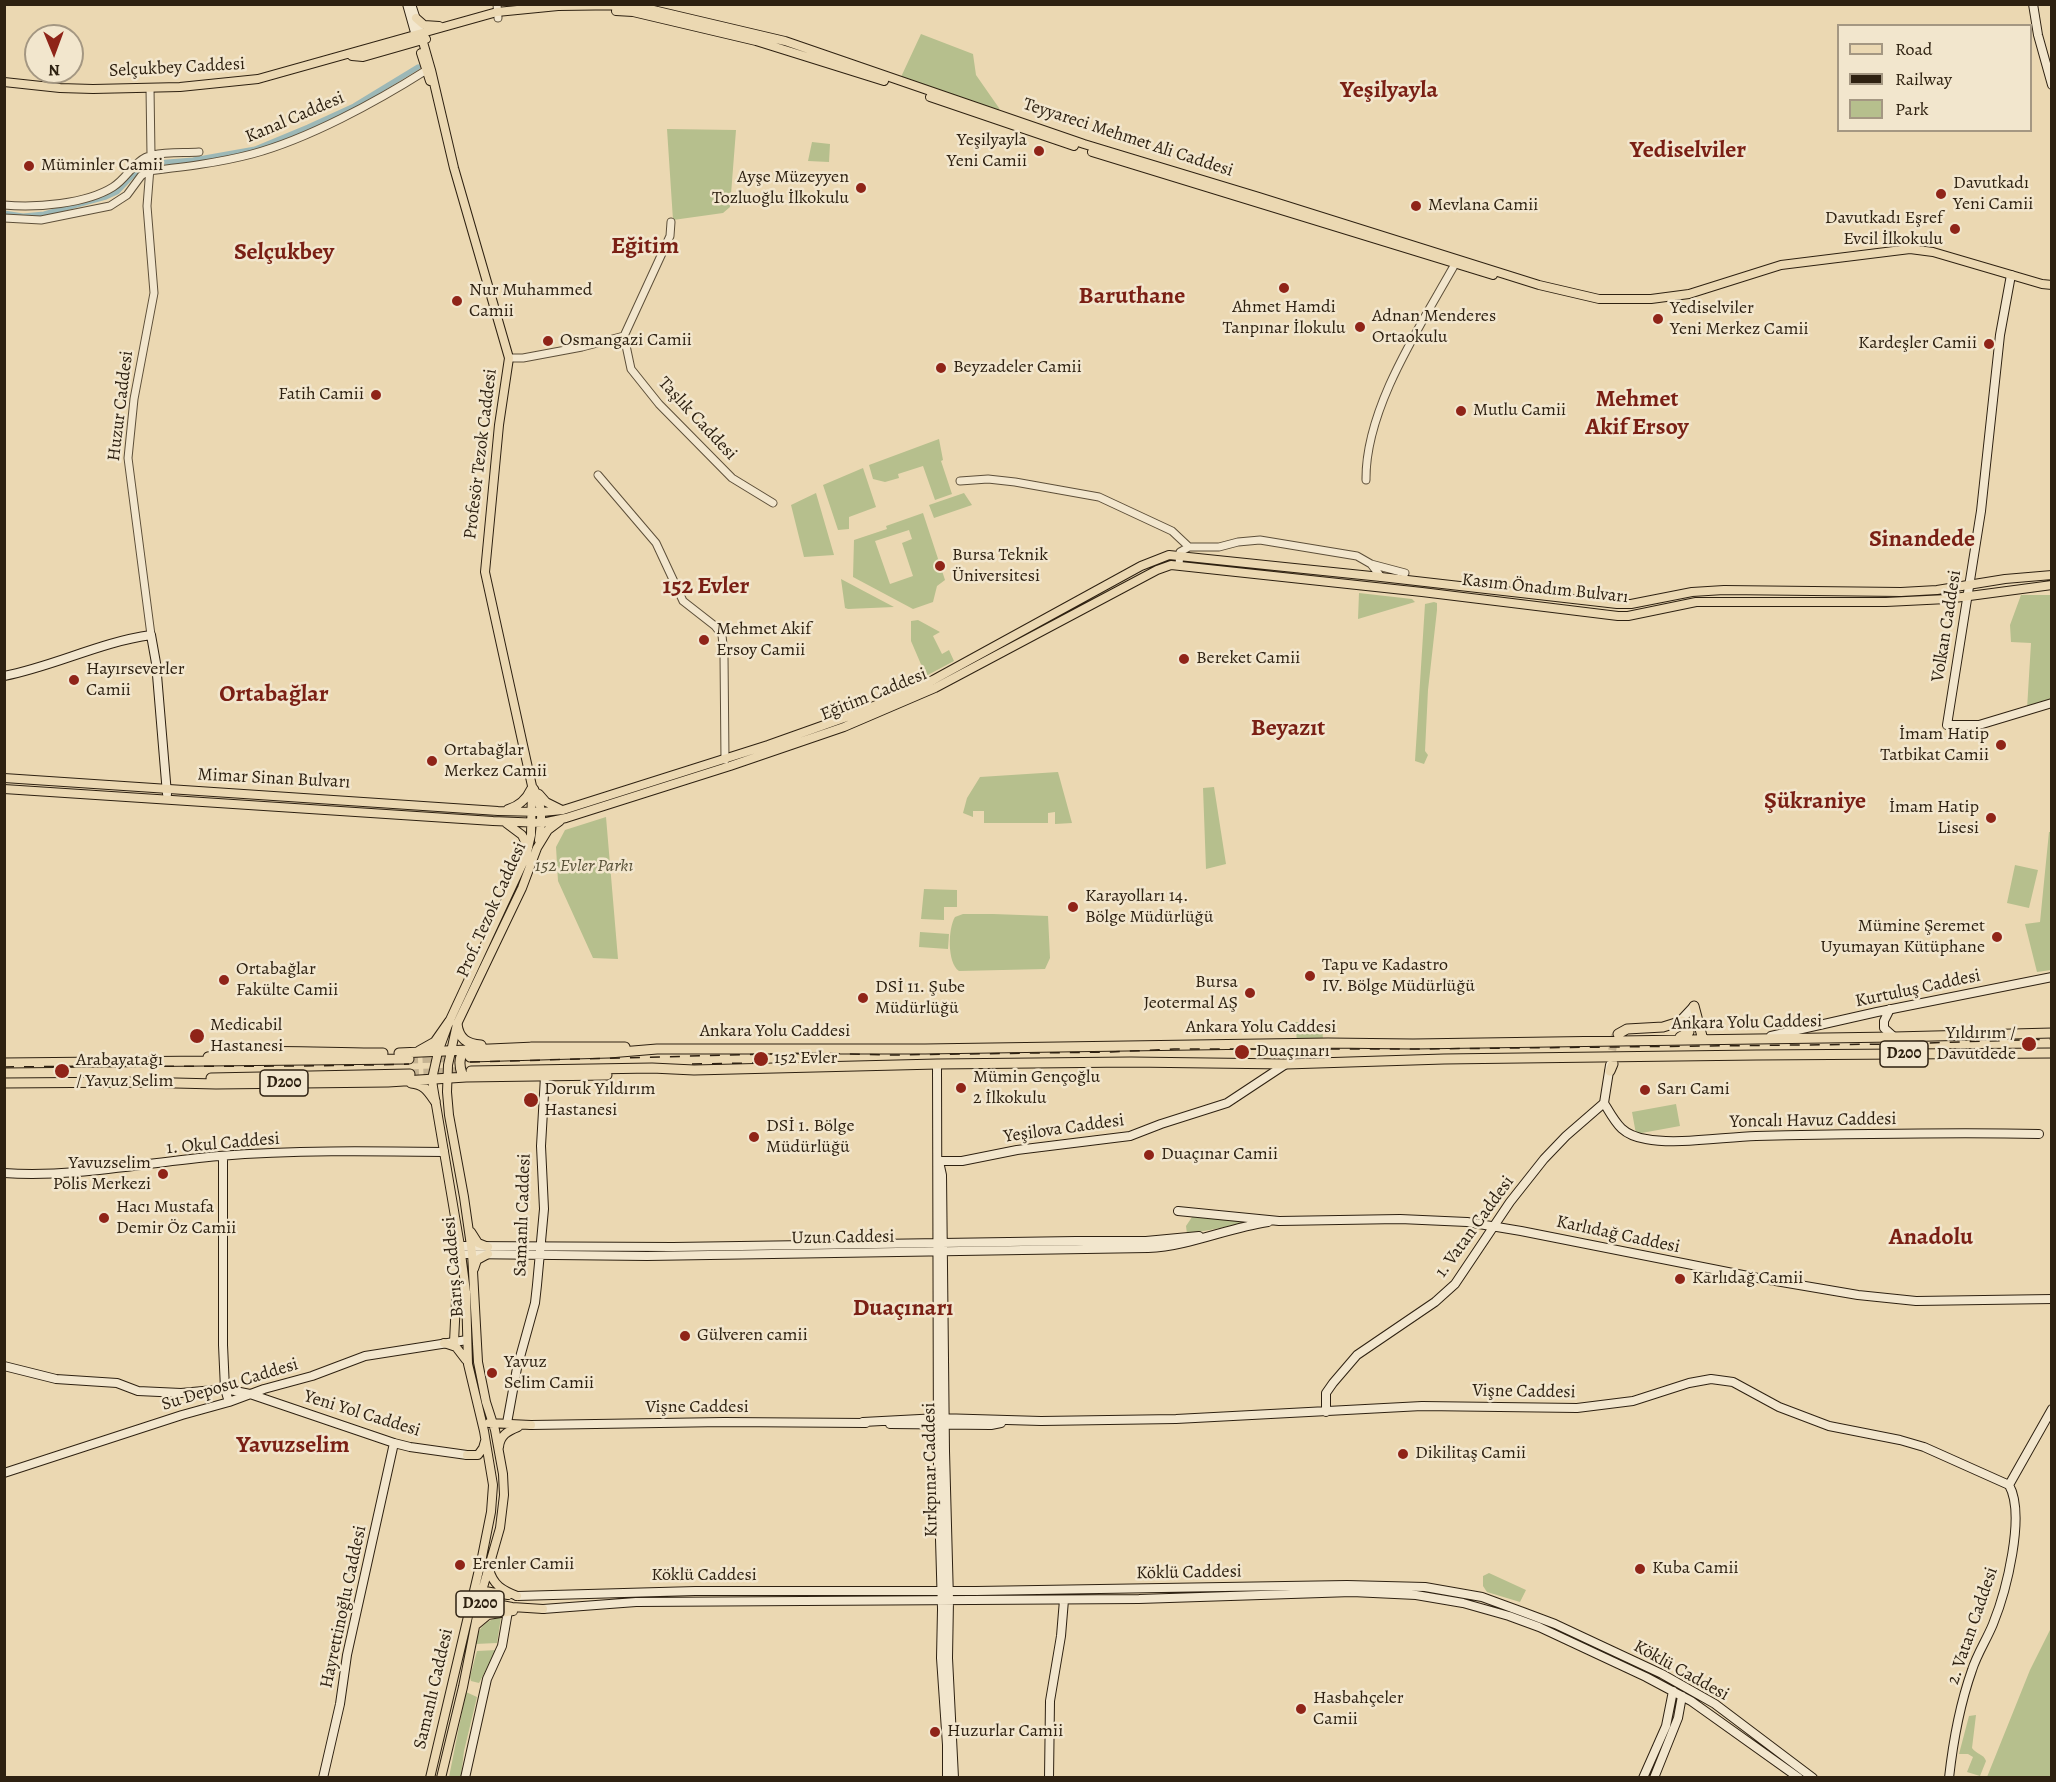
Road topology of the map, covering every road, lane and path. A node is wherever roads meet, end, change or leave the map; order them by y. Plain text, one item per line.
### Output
1 (406, 4) edge
2 (411, 4) edge
3 (2033, 4) edge
4 (497, 12) edge
5 (416, 18) junction
6 (446, 26) junction
7 (419, 38) junction
8 (425, 71) junction
9 (4, 82) edge
10 (2052, 85) edge
11 (150, 88) junction
12 (436, 95) junction
13 (199, 152) dead end
14 (151, 157) junction
15 (148, 171) junction
16 (4, 205) edge
17 (4, 218) edge
18 (672, 222) dead end
19 (1828, 259) junction
20 (1455, 264) junction
21 (2011, 275) junction
22 (2051, 285) edge
23 (624, 336) junction
24 (509, 358) junction
25 (598, 475) dead end
26 (1366, 480) dead end
27 (960, 481) dead end
28 (772, 503) dead end
29 (1189, 547) junction
30 (1182, 559) junction
31 (1371, 564) junction
32 (1405, 573) dead end
33 (2052, 575) edge
34 (1381, 577) junction
35 (2052, 585) edge
36 (1968, 586) junction
37 (1966, 596) junction
38 (151, 635) junction
39 (4, 676) edge
40 (2052, 704) edge
41 (724, 760) junction
42 (4, 778) edge
43 (532, 786) junction
44 (154, 788) junction
45 (4, 789) edge
46 (167, 789) junction
47 (213, 792) junction
48 (119, 796) junction
49 (167, 799) junction
50 (180, 800) junction
51 (498, 811) junction
52 (532, 812) junction
53 (542, 812) junction
54 (564, 814) junction
55 (503, 822) junction
56 (532, 822) junction
57 (542, 823) junction
58 (528, 848) junction
59 (537, 848) junction
60 (2052, 977) edge
61 (1694, 1006) joint
62 (1890, 1009) junction
63 (1861, 1016) junction
64 (1681, 1020) junction
65 (1884, 1021) junction
66 (453, 1023) junction
67 (2052, 1033) edge
68 (1617, 1034) dead end
69 (1894, 1037) junction
70 (1701, 1038) junction
71 (1666, 1040) junction
72 (1755, 1040) junction
73 (535, 1047) junction
74 (657, 1049) junction
75 (451, 1051) junction
76 (438, 1052) junction
77 (468, 1053) junction
78 (2052, 1053) edge
79 (410, 1055) junction
80 (4, 1063) edge
81 (937, 1064) junction
82 (1287, 1064) junction
83 (1611, 1067) tunnel mouth
84 (694, 1070) junction
85 (468, 1074) junction
86 (545, 1076) junction
87 (410, 1077) junction
88 (447, 1078) junction
89 (432, 1079) junction
90 (135, 1082) junction
91 (388, 1082) junction
92 (4, 1083) edge
93 (435, 1101) junction
94 (1604, 1103) junction
95 (2039, 1134) dead end
96 (444, 1152) junction
97 (223, 1156) junction
98 (938, 1161) junction
99 (4, 1173) edge
100 (1178, 1211) dead end
101 (1279, 1221) junction
102 (1496, 1226) junction
103 (469, 1227) junction
104 (940, 1247) junction
105 (461, 1250) junction
106 (472, 1250) junction
107 (488, 1250) junction
108 (540, 1251) junction
109 (474, 1272) junction
110 (466, 1292) junction
111 (2052, 1299) edge
112 (477, 1337) junction
113 (467, 1340) junction
114 (454, 1342) junction
115 (444, 1343) junction
116 (468, 1364) junction
117 (4, 1366) edge
118 (225, 1389) junction
119 (250, 1394) junction
120 (229, 1402) junction
121 (486, 1402) junction
122 (2052, 1409) edge
123 (1326, 1412) junction
124 (942, 1422) junction
125 (507, 1423) junction
126 (531, 1425) junction
127 (494, 1426) junction
128 (518, 1427) junction
129 (484, 1431) junction
130 (394, 1443) junction
131 (467, 1455) junction
132 (499, 1456) junction
133 (491, 1465) junction
134 (4, 1473) edge
135 (2010, 1485) junction
136 (489, 1565) junction
137 (478, 1590) junction
138 (945, 1590) junction
139 (517, 1596) junction
140 (946, 1600) junction
141 (1064, 1600) junction
142 (476, 1601) junction
143 (543, 1609) junction
144 (508, 1611) junction
145 (476, 1625) junction
146 (1661, 1685) junction
147 (1673, 1691) junction
148 (1683, 1696) junction
149 (1698, 1705) junction
150 (1669, 1714) junction
151 (1678, 1718) junction
152 (323, 1778) edge
153 (430, 1778) edge
154 (441, 1778) edge
155 (465, 1778) edge
156 (947, 1778) edge
157 (954, 1778) edge
158 (1050, 1778) edge
159 (1643, 1778) edge
160 (1654, 1778) edge
161 (1799, 1778) edge
162 (1813, 1778) edge
163 (1948, 1778) edge

1 - 7 main road
2 - 5 main road
3 - 10 main road
4 - 6 main road, Teyyareci Mehmet Ali Caddesi
4 - 7 main road, Teyyareci Mehmet Ali Caddesi
4 - 19 main road, Teyyareci Mehmet Ali Caddesi
4 - 20 main road, Teyyareci Mehmet Ali Caddesi
5 - 6 main road
5 - 7 main road
6 - 7 main road, Teyyareci Mehmet Ali Caddesi
7 - 8 main road
7 - 11 main road, Selçukbey Caddesi
7 - 12 main road
8 - 12 main road
8 - 15 street, Kanal Caddesi
9 - 11 main road, Selçukbey Caddesi
11 - 14 street, Huzur Caddesi
12 - 24 main road, Profesör Tezok Caddesi
13 - 14 street
14 - 15 street, Huzur Caddesi
14 - 16 street
15 - 17 street
15 - 38 street, Huzur Caddesi
18 - 23 street
19 - 20 main road, Teyyareci Mehmet Ali Caddesi
19 - 21 main road, Teyyareci Mehmet Ali Caddesi
20 - 26 street
21 - 22 main road, Teyyareci Mehmet Ali Caddesi
21 - 36 main road, Volkan Caddesi
23 - 24 street
23 - 28 street, Taşlık Caddesi
24 - 43 main road, Profesör Tezok Caddesi
25 - 41 street
27 - 29 street
29 - 30 street
29 - 31 street
30 - 34 main road, Kasım Önadım Bulvarı
30 - 37 main road, Kasım Önadım Bulvarı
30 - 41 main road, Eğitim Caddesi
30 - 54 main road, Eğitim Caddesi
31 - 32 street
31 - 34 street
33 - 36 main road, Kasım Önadım Bulvarı
34 - 36 main road, Kasım Önadım Bulvarı
35 - 37 main road, Kasım Önadım Bulvarı
36 - 37 main road, Volkan Caddesi
37 - 40 main road, Volkan Caddesi
38 - 39 main road
38 - 46 main road, Huzur Caddesi
41 - 54 main road, Eğitim Caddesi
42 - 44 main road, Mimar Sinan Bulvarı
43 - 51 main road
43 - 52 main road, Prof. Tezok Caddesi
43 - 53 main road
43 - 54 main road
44 - 46 main road, Mimar Sinan Bulvarı
44 - 48 main road
45 - 48 main road, Mimar Sinan Bulvarı
46 - 47 main road, Mimar Sinan Bulvarı
46 - 49 main road, Huzur Caddesi
47 - 50 main road
47 - 51 main road, Mimar Sinan Bulvarı
48 - 49 main road, Mimar Sinan Bulvarı
49 - 50 main road, Mimar Sinan Bulvarı
50 - 55 main road, Mimar Sinan Bulvarı
51 - 52 main road, Mimar Sinan Bulvarı
52 - 53 main road, Mimar Sinan Bulvarı
52 - 56 main road, Prof. Tezok Caddesi
53 - 54 main road, Eğitim Caddesi
53 - 57 main road
54 - 57 main road, Mimar Sinan Bulvarı
54 - 59 main road, Prof. Tezok Caddesi
55 - 56 main road, Mimar Sinan Bulvarı
55 - 58 main road
56 - 57 main road, Mimar Sinan Bulvarı
56 - 58 main road, Prof. Tezok Caddesi
57 - 59 main road
58 - 66 main road, Prof. Tezok Caddesi
59 - 66 main road, Prof. Tezok Caddesi
60 - 62 main road, Kurtuluş Caddesi
61 - 64 main road
61 - 70 highway
62 - 63 main road, Kurtuluş Caddesi
62 - 65 main road
63 - 65 main road
63 - 72 main road, Kurtuluş Caddesi
64 - 68 highway
64 - 70 highway
64 - 71 highway
65 - 69 main road
66 - 73 highway
66 - 75 main road, Barış Caddesi
66 - 76 main road
66 - 79 highway
67 - 69 highway, Ankara Yolu Caddesi / D200
69 - 72 highway, Ankara Yolu Caddesi / D200
70 - 71 highway, Ankara Yolu Caddesi / D200
70 - 72 highway, Ankara Yolu Caddesi / D200
71 - 74 highway, Ankara Yolu Caddesi / D200
73 - 74 highway
73 - 77 highway
74 - 77 highway, Ankara Yolu Caddesi / D200
75 - 76 highway
75 - 77 highway
75 - 88 main road, Barış Caddesi
76 - 79 highway
76 - 89 main road
77 - 85 highway
78 - 82 highway, Ankara Yolu Caddesi / D200
79 - 80 highway
79 - 87 highway
81 - 82 highway, Ankara Yolu Caddesi / D200
81 - 84 highway, Ankara Yolu Caddesi / D200
81 - 98 main road, Kırkpınar Caddesi
82 - 98 main road, Yeşilova Caddesi
83 - 94 main road
84 - 85 highway, Ankara Yolu Caddesi / D200
84 - 86 highway, D200
85 - 86 highway, D200
85 - 88 highway, D200
86 - 108 main road, Samanlı Caddesi
87 - 89 highway, D200
87 - 90 highway, D200
87 - 91 highway, D200
88 - 89 highway, D200
88 - 103 main road, Barış Caddesi / D200
89 - 93 main road, Barış Caddesi
90 - 91 highway, D200
90 - 92 highway, D200
91 - 93 highway, D200
93 - 96 main road, Barış Caddesi / D200
94 - 95 main road, Yoncalı Havuz Caddesi
94 - 102 main road, 1. Vatan Caddesi
96 - 97 main road, 1. Okul Caddesi
96 - 105 main road, Barış Caddesi / D200
97 - 99 main road, 1. Okul Caddesi
97 - 118 main road
98 - 104 main road, Kırkpınar Caddesi
100 - 101 main road, Karlıdağ Caddesi
101 - 102 main road, Karlıdağ Caddesi
101 - 104 main road, Uzun Caddesi
102 - 111 main road, Karlıdağ Caddesi
102 - 123 main road, 1. Vatan Caddesi
103 - 106 main road, Barış Caddesi / D200
103 - 107 main road
104 - 108 main road, Uzun Caddesi
104 - 124 main road, Kırkpınar Caddesi
105 - 106 main road, Uzun Caddesi
105 - 110 main road, Barış Caddesi / D200
106 - 107 main road, Uzun Caddesi
106 - 109 main road, Barış Caddesi / D200
107 - 108 main road, Uzun Caddesi
107 - 109 main road
108 - 125 main road, Samanlı Caddesi
109 - 112 main road, Barış Caddesi / D200
110 - 113 main road, Barış Caddesi / D200
110 - 114 main road
112 - 113 main road
112 - 121 main road, Barış Caddesi / D200
113 - 114 main road, Su Deposu Caddesi
113 - 116 main road, Barış Caddesi / D200
114 - 115 main road, Su Deposu Caddesi
115 - 116 main road
115 - 119 main road, Su Deposu Caddesi
116 - 129 main road, Barış Caddesi / D200
117 - 118 main road, Yeni Yol Caddesi
118 - 119 main road, Yeni Yol Caddesi
118 - 120 main road
119 - 120 main road, Su Deposu Caddesi
119 - 130 main road, Yeni Yol Caddesi
120 - 134 main road, Su Deposu Caddesi
121 - 125 main road
121 - 127 main road, Barış Caddesi / D200
122 - 135 main road
123 - 124 main road, Vişne Caddesi
123 - 135 main road, Vişne Caddesi
124 - 126 main road, Vişne Caddesi
124 - 138 main road, Kırkpınar Caddesi
125 - 126 main road
125 - 127 main road
126 - 128 main road
127 - 128 main road
127 - 129 main road
127 - 132 main road, Samanlı Caddesi / D200
128 - 132 main road
129 - 131 main road
129 - 133 main road, Samanlı Caddesi / D200
130 - 131 main road, Yeni Yol Caddesi
130 - 152 main road, Hayrettinoğlu Caddesi
131 - 133 main road
132 - 136 main road, Samanlı Caddesi / D200
133 - 137 main road, Samanlı Caddesi / D200
135 - 163 main road, 2. Vatan Caddesi
136 - 137 main road, Samanlı Caddesi / D200
136 - 139 main road
137 - 139 main road
137 - 142 main road, Samanlı Caddesi / D200
138 - 139 main road, Köklü Caddesi
138 - 140 main road, Kırkpınar Caddesi
138 - 162 main road, Köklü Caddesi
140 - 141 main road, Köklü Caddesi
140 - 143 main road, Köklü Caddesi
140 - 156 main road, Kırkpınar Caddesi
140 - 157 main road, Kırkpınar Caddesi
141 - 146 main road, Köklü Caddesi
141 - 158 main road
142 - 143 main road
142 - 145 main road, Samanlı Caddesi / D200
142 - 153 main road, Samanlı Caddesi / D200
143 - 144 main road
144 - 145 main road
144 - 155 main road
145 - 154 main road, Samanlı Caddesi / D200
146 - 147 main road, Köklü Caddesi
146 - 150 main road
147 - 148 main road, Köklü Caddesi
147 - 150 main road
148 - 149 main road, Köklü Caddesi
148 - 151 main road
149 - 151 main road
149 - 161 main road, Köklü Caddesi
150 - 159 main road
151 - 160 main road

